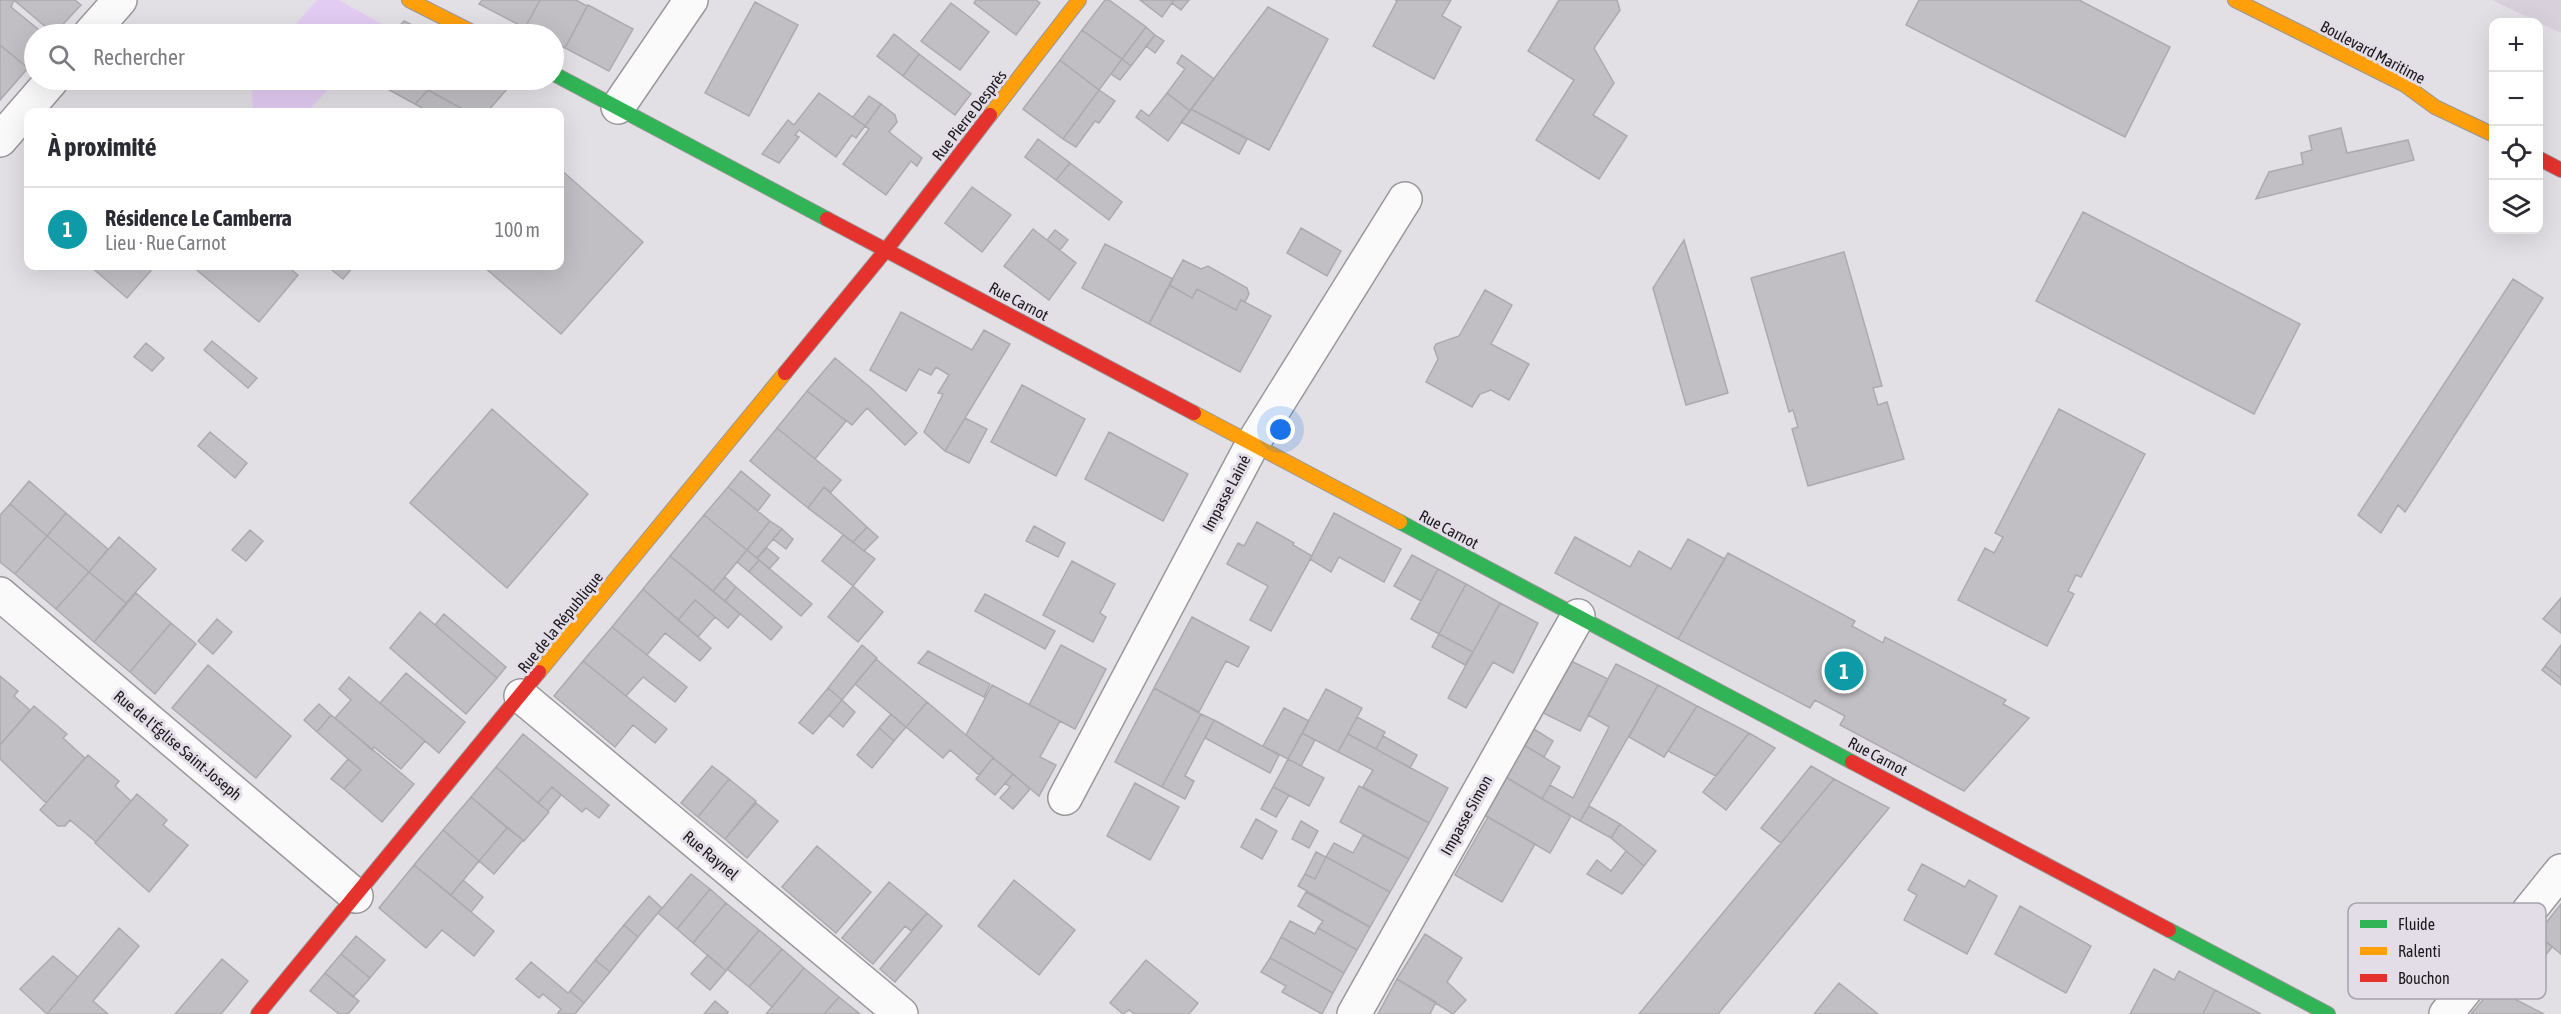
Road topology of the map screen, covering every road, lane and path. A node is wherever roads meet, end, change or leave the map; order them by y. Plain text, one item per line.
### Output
1 (120, 0) edge
2 (409, 0) edge
3 (691, 0) edge
4 (1079, 0) edge
5 (2235, 0) edge
6 (99, 24) edge
7 (456, 24) edge
8 (564, 79) edge
9 (43, 90) edge
10 (618, 107) junction
11 (28, 108) edge
12 (24, 112) edge
13 (2489, 133) edge
14 (0, 140) edge
15 (2543, 161) edge
16 (2561, 170) edge
17 (1405, 199) dead end
18 (886, 250) junction
19 (1253, 443) junction
20 (0, 594) edge
21 (1578, 616) junction
22 (521, 696) junction
23 (1065, 798) dead end
24 (2561, 871) edge
25 (356, 896) junction
26 (2535, 903) edge
27 (2458, 999) edge
28 (258, 1014) edge
29 (901, 1014) edge
30 (1354, 1014) edge
31 (2328, 1014) edge
32 (2446, 1014) edge

1 - 6 street
2 - 7 street
3 - 10 street
4 - 18 street, Rue Pierre Desprès
5 - 13 street, Boulevard Maritime
8 - 10 street, Rue Carnot
9 - 11 street
10 - 18 street, Rue Carnot
12 - 14 street
15 - 16 street
17 - 19 street, Impasse Lainé
18 - 19 street, Rue Carnot
18 - 22 street, Rue de la République
19 - 21 street, Rue Carnot
19 - 23 street, Impasse Lainé
20 - 25 street, Rue de l'Église Saint-Joseph
21 - 30 street, Impasse Simon
21 - 31 street, Rue Carnot
22 - 25 street, Rue de la République
22 - 29 street, Rue Raynel
24 - 26 street
25 - 28 street, Rue de la République
27 - 32 street

